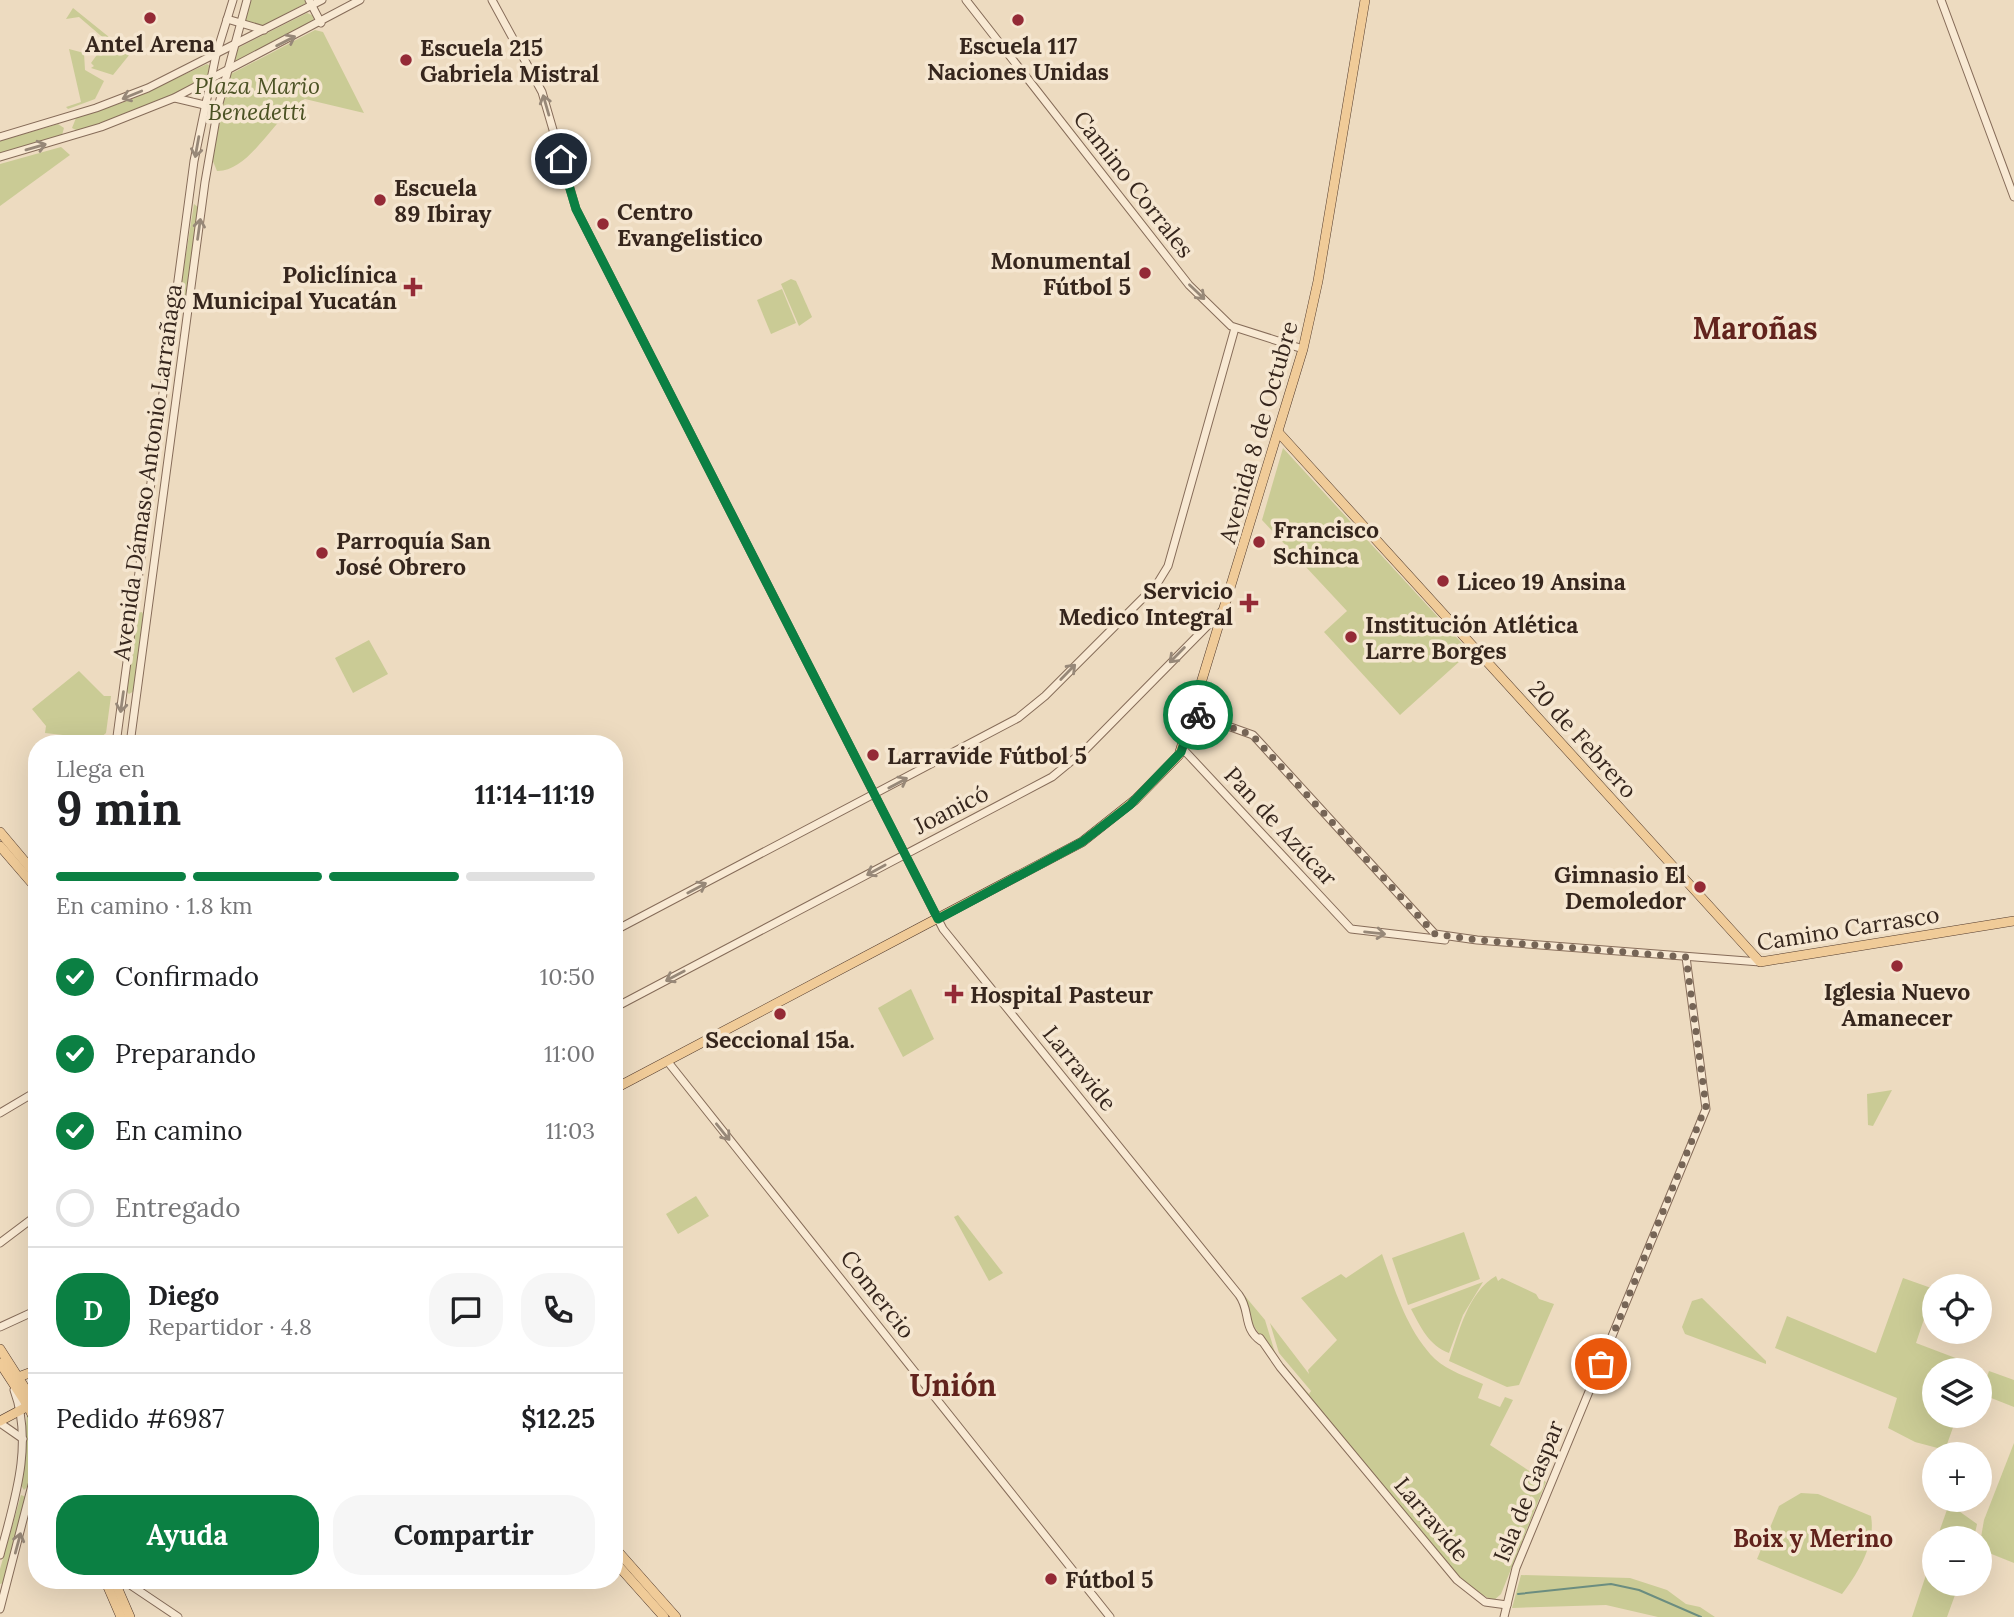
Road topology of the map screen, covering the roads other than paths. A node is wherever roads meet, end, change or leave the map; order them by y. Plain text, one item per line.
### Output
1 (233, 0) edge
2 (247, 0) edge
3 (322, 0) edge
4 (360, 0) edge
5 (492, 0) edge
6 (966, 0) edge
7 (1365, 0) edge
8 (1941, 0) edge
9 (311, 3) edge
10 (227, 19) junction
11 (239, 22) junction
12 (321, 23) junction
13 (264, 30) junction
14 (232, 46) junction
15 (216, 55) junction
16 (226, 72) junction
17 (210, 80) junction
18 (174, 98) junction
19 (205, 105) junction
20 (218, 108) junction
21 (0, 137) edge
22 (0, 157) edge
23 (2014, 197) edge
24 (1235, 328) junction
25 (1303, 349) junction
26 (1279, 433) junction
27 (1166, 570) junction
28 (1152, 583) dead end
29 (1226, 607) junction
30 (1194, 714) junction
31 (117, 735) edge
32 (131, 735) edge
33 (1183, 749) junction
34 (875, 796) junction
35 (0, 832) edge
36 (0, 846) edge
37 (904, 855) junction
38 (28, 865) edge
39 (28, 879) edge
40 (938, 919) junction
41 (2014, 921) edge
42 (623, 926) edge
43 (1351, 929) joint
44 (1477, 940) junction
45 (1745, 947) junction
46 (1686, 957) junction
47 (1747, 962) junction
48 (1760, 962) junction
49 (623, 1003) edge
50 (668, 1062) junction
51 (623, 1084) edge
52 (28, 1096) edge
53 (0, 1113) edge
54 (28, 1221) edge
55 (0, 1243) edge
56 (28, 1314) edge
57 (0, 1327) edge
58 (0, 1349) edge
59 (0, 1363) edge
60 (28, 1374) edge
61 (16, 1379) junction
62 (28, 1398) edge
63 (28, 1398) edge
64 (28, 1407) edge
65 (28, 1420) edge
66 (0, 1422) edge
67 (23, 1439) junction
68 (16, 1491) junction
69 (28, 1494) edge
70 (28, 1503) edge
71 (0, 1555) edge
72 (623, 1557) edge
73 (623, 1572) edge
74 (109, 1589) edge
75 (118, 1589) edge
76 (136, 1589) edge
77 (1507, 1605) junction
78 (0, 1609) edge
79 (121, 1617) edge
80 (130, 1617) edge
81 (178, 1617) edge
82 (664, 1617) edge
83 (676, 1617) edge
84 (1110, 1617) edge
85 (1504, 1617) edge

1 - 10 street, Avenida Dámaso Antonio Larrañaga
2 - 11 street, Avenida Dámaso Antonio Larrañaga
3 - 9 street
4 - 12 street
34 -> 5 street, Larravide
6 -> 24 street, Camino Corrales
7 - 25 main road, Avenida 8 de Octubre
8 - 23 street
9 - 12 street
9 - 13 street
10 - 11 street
10 - 15 street, Avenida Dámaso Antonio Larrañaga
11 - 13 street
11 - 14 street, Avenida Dámaso Antonio Larrañaga
16 -> 12 street
13 - 14 street
14 - 15 street
14 - 16 street, Avenida Dámaso Antonio Larrañaga
15 - 17 street, Avenida Dámaso Antonio Larrañaga
15 -> 21 street
16 - 17 street
16 - 20 street, Avenida Dámaso Antonio Larrañaga
17 - 18 street
17 - 19 street, Avenida Dámaso Antonio Larrañaga
18 - 19 street
22 -> 18 street
19 - 20 street
19 -> 31 street, Avenida Dámaso Antonio Larrañaga
32 -> 20 street, Avenida Dámaso Antonio Larrañaga
24 - 25 street, Camino Corrales
24 - 27 street
25 - 26 main road, Avenida 8 de Octubre
26 - 29 main road, Avenida 8 de Octubre
26 - 45 main road, 20 de Febrero
27 - 28 street
34 -> 27 street
29 - 30 main road, Avenida 8 de Octubre
29 -> 37 street, Joanicó
30 - 33 main road, Avenida 8 de Octubre
30 - 44 street, Camino Carrasco
33 - 40 main road, Avenida 8 de Octubre
33 - 43 street, Pan de Azúcar
34 - 37 street, Larravide
42 -> 34 street
35 - 38 main road
36 - 39 main road
37 - 40 street, Larravide
37 -> 49 street, Joanicó
40 - 50 main road, Avenida 8 de Octubre
40 - 77 street, Larravide
41 - 48 main road, Camino Carrasco
43 -> 44 street, Camino Carrasco
44 - 46 street, Camino Carrasco
45 - 47 main road
45 - 48 main road, 20 de Febrero
46 - 47 street, Camino Carrasco
46 - 77 street, Isla de Gaspar
47 - 48 street, Camino Carrasco
50 - 51 main road, Avenida 8 de Octubre
50 -> 84 street, Comercio
52 - 53 street
54 - 55 street
56 - 57 street
58 - 61 main road
59 - 61 main road
60 - 61 main road
61 - 62 main road
61 - 63 street
64 - 66 main road
65 - 67 street
66 - 67 street
67 - 68 street
68 - 69 street
68 - 71 street
78 -> 70 street
72 - 83 main road
73 - 82 main road
74 - 79 main road
75 - 80 main road
76 - 81 street
77 - 85 street, Isla de Gaspar

